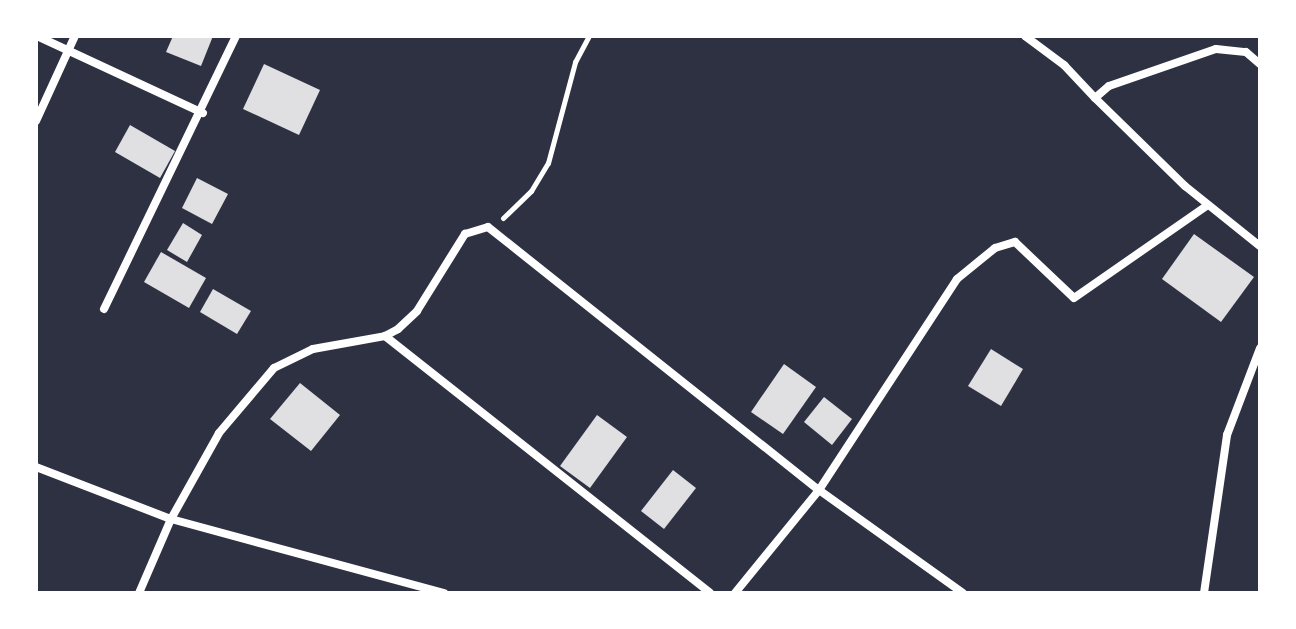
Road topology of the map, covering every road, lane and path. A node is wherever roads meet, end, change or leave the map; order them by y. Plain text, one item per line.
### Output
1 (37, 36) edge
2 (75, 36) edge
3 (236, 36) edge
4 (589, 36) edge
5 (1025, 36) edge
6 (69, 51) junction
7 (1260, 64) edge
8 (1095, 98) junction
9 (203, 113) junction
10 (36, 121) edge
11 (1208, 205) junction
12 (493, 227) junction
13 (1260, 246) edge
14 (104, 309) dead end
15 (385, 336) junction
16 (1260, 348) edge
17 (36, 467) edge
18 (819, 490) junction
19 (171, 519) junction
20 (139, 593) edge
21 (444, 593) edge
22 (710, 593) edge
23 (735, 593) edge
24 (963, 593) edge
25 (1204, 593) edge

1 - 6 street
2 - 6 street
3 - 9 street
4 - 12 path
5 - 8 street
6 - 9 street
6 - 10 street
7 - 8 street
8 - 11 street
9 - 14 street
11 - 13 street
11 - 18 street
12 - 15 street
12 - 18 street
15 - 19 street
15 - 22 street
16 - 25 street
17 - 19 street
18 - 23 street
18 - 24 street
19 - 20 street
19 - 21 street

